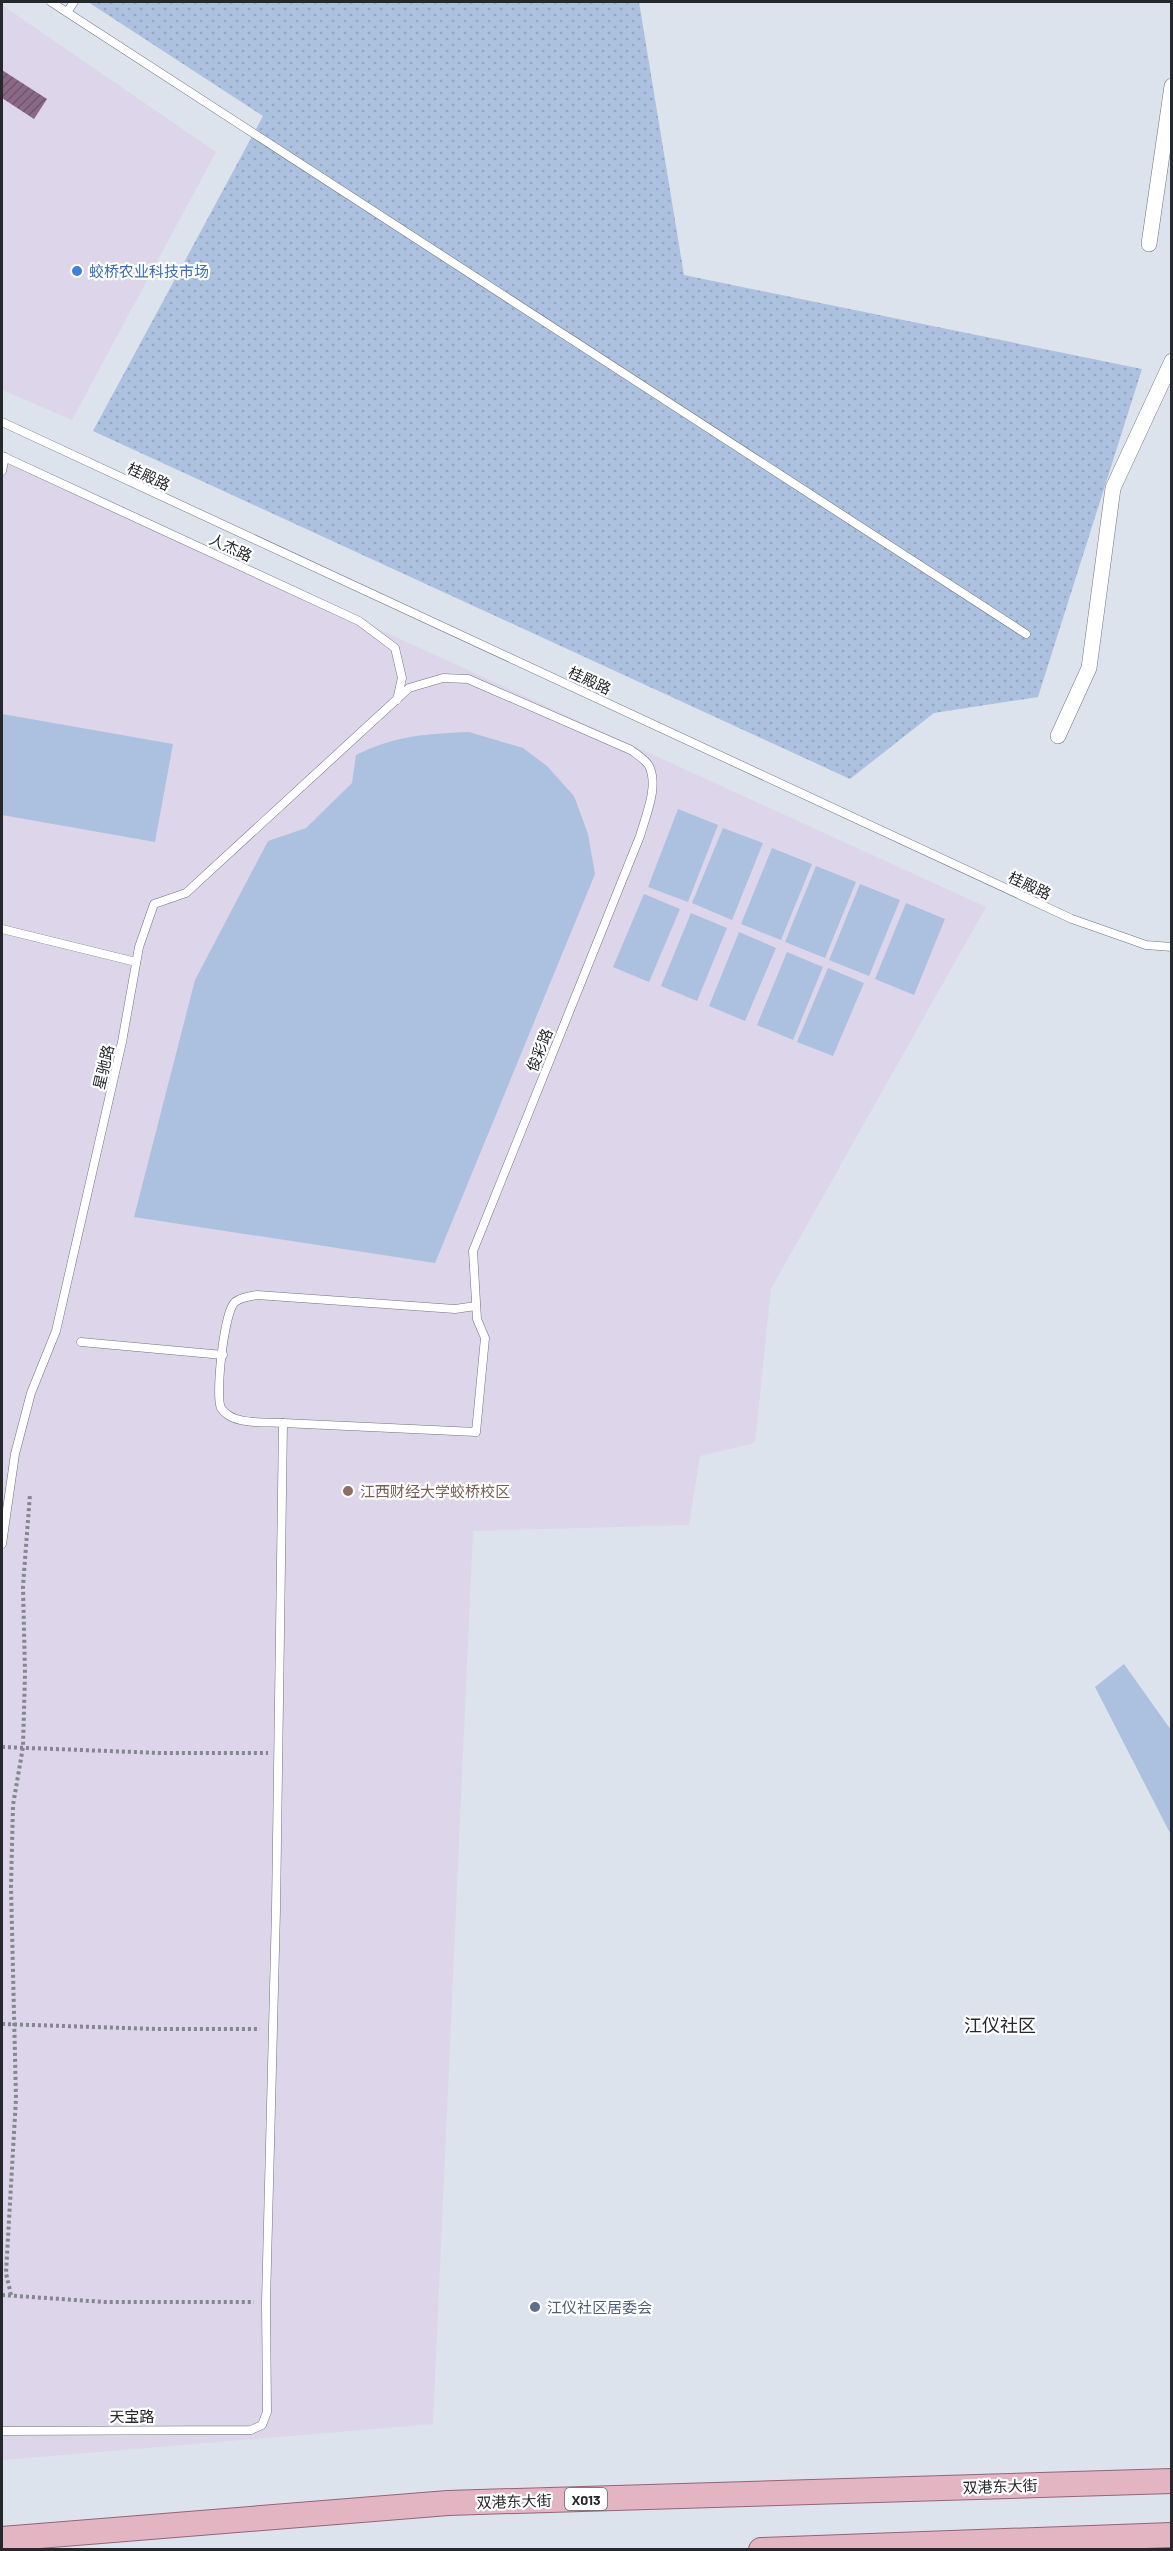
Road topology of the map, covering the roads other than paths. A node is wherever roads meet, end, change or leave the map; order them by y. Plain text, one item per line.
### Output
1 (51, 2) edge
2 (74, 2) edge
3 (67, 12) junction
4 (1172, 86) edge
5 (1149, 244) dead end
6 (1172, 361) edge
7 (2, 422) edge
8 (3, 456) edge
9 (2, 471) edge
10 (1026, 634) dead end
11 (397, 701) junction
12 (1058, 736) dead end
13 (2, 929) edge
14 (1172, 947) edge
15 (136, 962) junction
16 (476, 1306) junction
17 (81, 1342) dead end
18 (223, 1355) junction
19 (283, 1423) junction
20 (2, 1544) edge
21 (2, 2431) edge
22 (1172, 2481) edge
23 (1172, 2535) edge
24 (2, 2539) edge
25 (1112, 2543) edge
26 (761, 2550) edge

1 - 3 lane
2 - 3 lane
3 - 10 lane
4 - 5 street
6 - 12 street
7 - 14 lane, 桂殿路
8 - 9 lane
8 - 11 lane, 人杰路
11 - 15 lane, 星驰路
11 - 16 lane, 俊彩路
13 - 15 lane
15 - 20 lane, 星驰路
16 - 18 lane
16 - 19 lane, 俊彩路
17 - 18 lane
18 - 19 lane
19 - 21 lane, 天宝路
22 - 24 main road, 双港东大街 / X013
23 - 25 main road
25 - 26 main road

